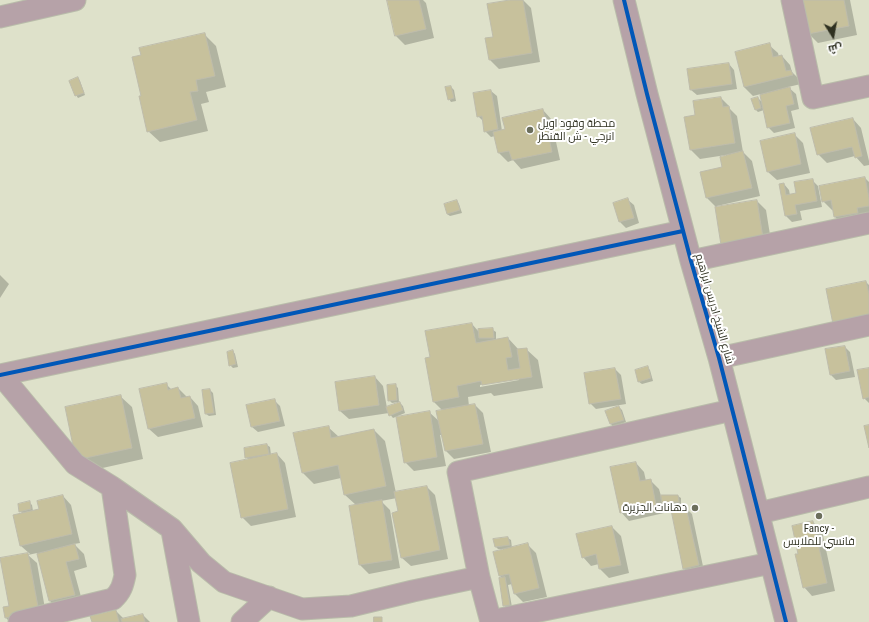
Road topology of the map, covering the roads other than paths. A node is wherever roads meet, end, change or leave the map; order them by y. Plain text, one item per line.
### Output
1 (74, 0) edge
2 (624, 0) edge
3 (792, 0) edge
4 (0, 17) edge
5 (869, 86) edge
6 (869, 223) edge
7 (683, 231) junction
8 (691, 261) junction
9 (869, 325) edge
10 (718, 358) junction
11 (1, 375) edge
12 (732, 410) junction
13 (112, 487) junction
14 (869, 487) edge
15 (759, 512) junction
16 (172, 529) junction
17 (771, 563) junction
18 (479, 577) junction
19 (269, 597) junction
20 (491, 621) edge
21 (19, 622) edge
22 (189, 622) edge
23 (242, 622) edge
24 (786, 622) edge

1 - 4 street
2 - 7 street, شارع الشيخ ادريس ابراهيم
3 - 5 street
6 - 8 street
7 - 8 street, شارع الشيخ ادريس ابراهيم
7 - 11 street
8 - 10 street, شارع الشيخ ادريس ابراهيم
9 - 10 street
10 - 12 street, شارع الشيخ ادريس ابراهيم
11 - 13 street
12 - 15 street, شارع الشيخ ادريس ابراهيم
12 - 18 street
13 - 16 street
13 - 21 street
14 - 15 street
15 - 17 street, شارع الشيخ ادريس ابراهيم
16 - 19 street
16 - 22 street
17 - 20 street
17 - 24 street, شارع الشيخ ادريس ابراهيم
18 - 19 street
18 - 20 street
19 - 23 street

